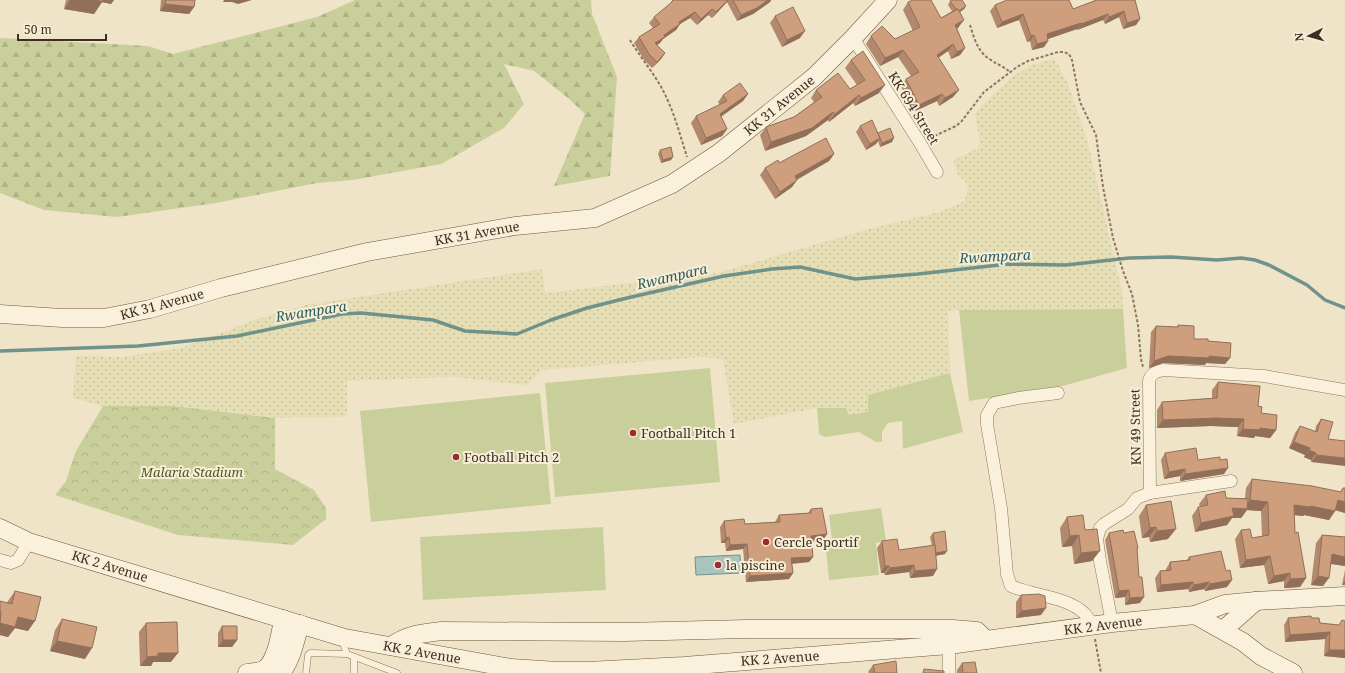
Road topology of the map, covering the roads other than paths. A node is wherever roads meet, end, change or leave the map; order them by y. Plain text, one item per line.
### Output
1 (888, 0) edge
2 (854, 38) junction
3 (937, 172) dead end
4 (0, 314) edge
5 (1345, 390) edge
6 (1058, 393) dead end
7 (1231, 481) dead end
8 (1150, 493) junction
9 (0, 528) edge
10 (29, 542) junction
11 (0, 560) edge
12 (1345, 596) edge
13 (1256, 601) junction
14 (1195, 615) junction
15 (283, 619) junction
16 (1112, 623) junction
17 (300, 624) junction
18 (1093, 625) junction
19 (1223, 630) junction
20 (986, 640) junction
21 (346, 646) junction
22 (391, 646) junction
23 (949, 646) junction
24 (354, 657) junction
25 (1282, 670) edge
26 (247, 673) edge
27 (281, 673) edge
28 (306, 673) edge
29 (354, 673) edge
30 (397, 673) edge
31 (949, 673) edge

1 - 2 main road, KK 31 Avenue
2 - 3 street, KK 694 Street
2 - 4 main road, KK 31 Avenue
5 - 8 street, KN 49 Street
6 - 18 street
7 - 8 street
8 - 16 street
9 - 10 main road, KK 2 Avenue
10 - 11 street
10 - 15 main road, KK 2 Avenue
12 - 13 main road, KK 2 Avenue
13 - 14 main road, KK 2 Avenue
13 - 19 main road
14 - 16 main road, KK 2 Avenue
14 - 19 main road
15 - 17 main road, KK 2 Avenue
15 - 26 main road
16 - 18 main road, KK 2 Avenue
17 - 21 main road, KK 2 Avenue
17 - 27 main road
18 - 20 main road, KK 2 Avenue
19 - 25 main road
20 - 22 main road
20 - 23 main road, KK 2 Avenue
21 - 22 main road, KK 2 Avenue
21 - 24 lane
21 - 28 lane
22 - 23 main road, KK 2 Avenue
23 - 31 street
24 - 29 lane
24 - 30 lane

